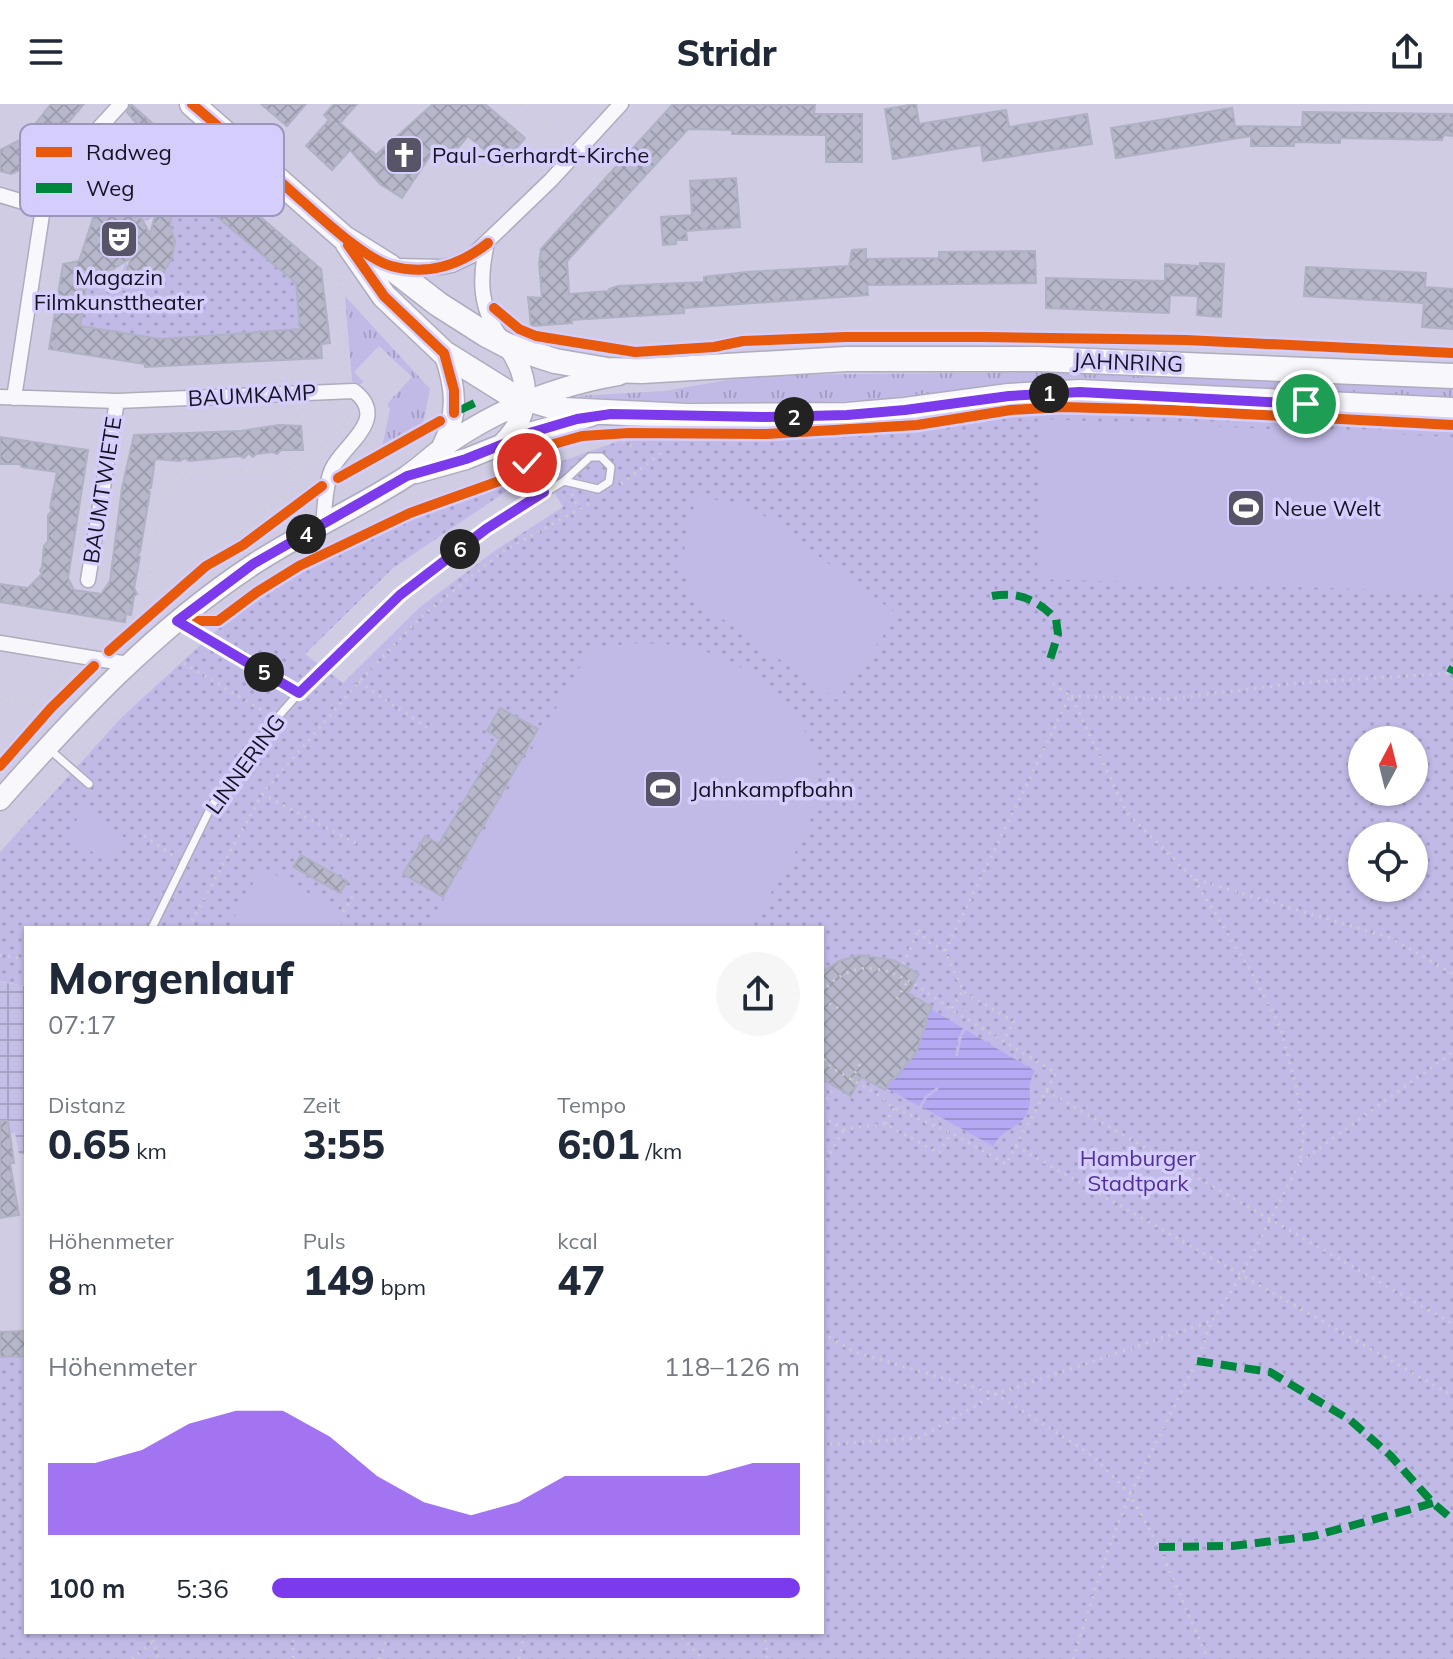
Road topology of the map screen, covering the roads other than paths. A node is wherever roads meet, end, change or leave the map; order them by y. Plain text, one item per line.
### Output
1 (121, 104) edge
2 (192, 104) edge
3 (621, 104) edge
4 (212, 121) junction
5 (103, 124) edge
6 (210, 124) edge
7 (215, 124) edge
8 (284, 185) edge
9 (0, 195) edge
10 (20, 201) edge
11 (41, 216) edge
12 (344, 238) junction
13 (488, 243) junction
14 (389, 266) junction
15 (508, 346) junction
16 (444, 353) junction
17 (642, 371) junction
18 (1453, 376) edge
19 (7, 397) edge
20 (526, 400) junction
21 (117, 401) junction
22 (1453, 410) edge
23 (610, 424) junction
24 (503, 443) junction
25 (440, 450) junction
26 (407, 476) junction
27 (564, 481) junction
28 (323, 524) junction
29 (88, 580) dead end
30 (177, 621) junction
31 (0, 643) edge
32 (128, 664) junction
33 (299, 693) junction
34 (47, 747) junction
35 (89, 784) dead end
36 (0, 800) edge
37 (153, 926) edge

1 - 5 street
2 - 4 main road
3 - 13 street
4 - 6 lane
4 - 7 main road
8 - 12 main road
9 - 10 street
11 - 19 street
12 - 14 main road, JAHNRING
12 - 16 main road, JAHNRING
13 - 14 street
13 - 15 street
14 - 15 main road, JAHNRING
15 - 17 main road, JAHNRING
15 - 20 street
16 - 20 main road, JAHNRING
16 - 25 street
17 - 18 main road, JAHNRING
17 - 20 street
19 - 21 street, BAUMKAMP
20 - 23 main road, JAHNRING
20 - 24 street
20 - 25 street
21 - 28 street, BAUMKAMP
21 - 29 street, BAUMTWIETE
22 - 23 main road, JAHNRING
23 - 24 street
24 - 26 street
25 - 26 street
26 - 28 street
27 - 27 lane, LINNERING
27 - 33 lane, LINNERING
28 - 30 street
30 - 32 street
30 - 33 lane
31 - 32 street
32 - 34 street
33 - 37 lane, LINNERING
34 - 35 lane
34 - 36 street

